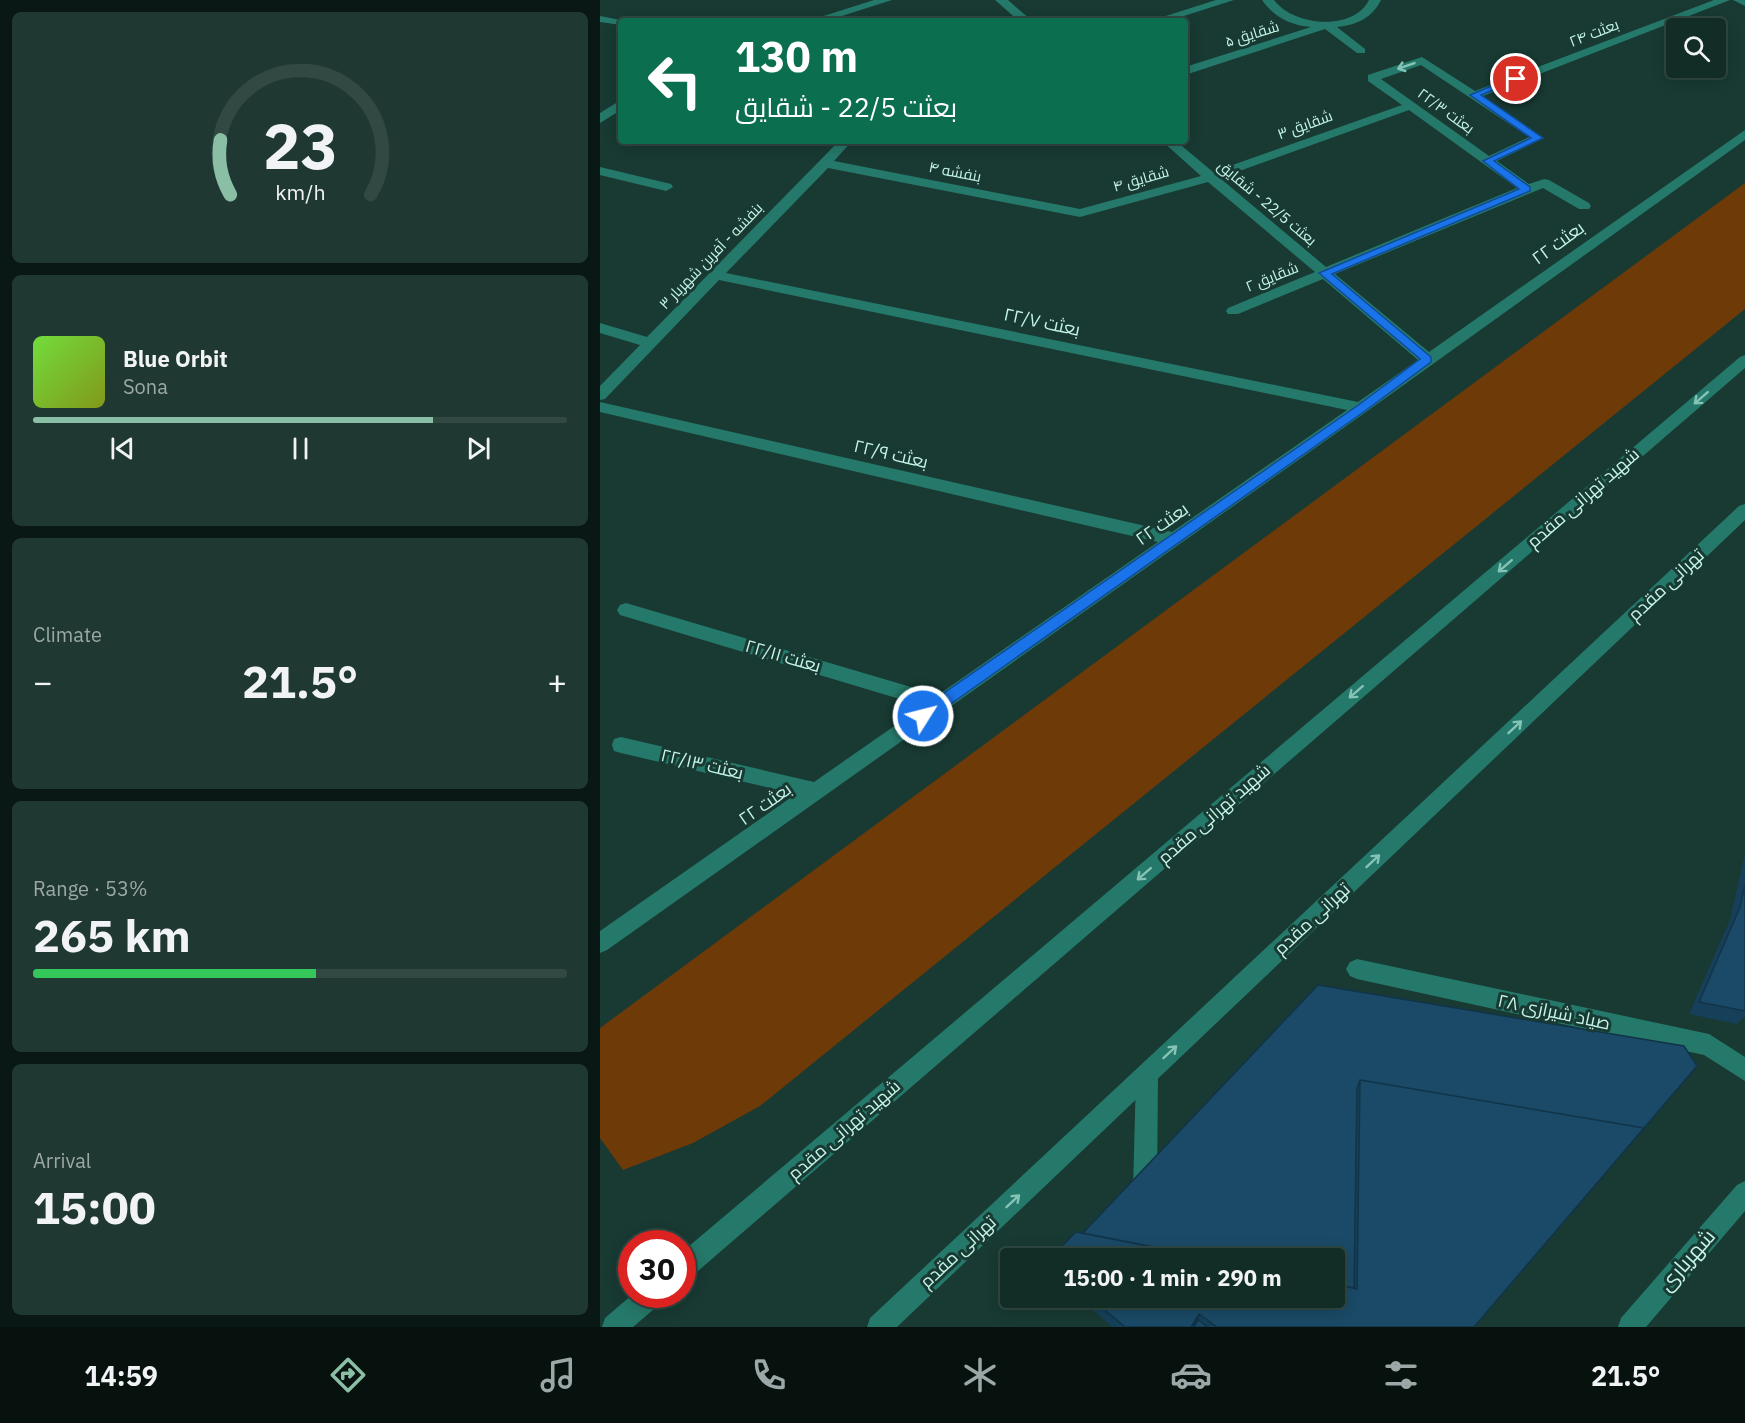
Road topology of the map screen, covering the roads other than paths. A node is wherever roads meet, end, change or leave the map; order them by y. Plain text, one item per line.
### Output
1 (886, 0) edge
2 (1001, 0) edge
3 (1228, 0) edge
4 (1268, 0) edge
5 (1724, 0) edge
6 (1739, 0) edge
7 (1378, 1) edge
8 (1745, 3) edge
9 (824, 18) edge
10 (1022, 18) edge
11 (1166, 18) edge
12 (600, 19) edge
13 (618, 22) edge
14 (1327, 25) junction
15 (1361, 51) dead end
16 (1188, 70) edge
17 (1474, 95) junction
18 (1410, 106) junction
19 (618, 107) edge
20 (600, 119) edge
21 (1745, 134) edge
22 (843, 144) edge
23 (1172, 144) edge
24 (1487, 161) junction
25 (824, 164) junction
26 (600, 171) edge
27 (1211, 177) junction
28 (666, 187) dead end
29 (1527, 189) junction
30 (1584, 206) dead end
31 (1080, 213) joint
32 (1324, 273) junction
33 (716, 274) junction
34 (1233, 311) dead end
35 (600, 328) edge
36 (650, 343) junction
37 (1427, 359) junction
38 (1745, 360) edge
39 (600, 395) edge
40 (600, 407) edge
41 (1361, 408) junction
42 (1745, 510) edge
43 (1173, 539) junction
44 (626, 610) dead end
45 (940, 703) junction
46 (621, 745) dead end
47 (818, 791) junction
48 (600, 943) edge
49 (1357, 969) dead end
50 (1745, 1070) edge
51 (1146, 1075) junction
52 (1745, 1193) edge
53 (1145, 1213) edge
54 (696, 1256) edge
55 (636, 1308) edge
56 (614, 1327) edge
57 (879, 1327) edge
58 (1630, 1327) edge

1 - 9 street
2 - 10 street
3 - 11 street
4 - 14 street
5 - 17 street, بعثت ۲۴
6 - 8 street
7 - 14 street
12 - 13 street
14 - 15 street
14 - 16 street, شقایق ۵
17 -> 18 street, بعثت ۲۲/۳
17 - 24 street, بعثت ۲۲/۳
18 - 24 street, بعثت ۲۲/۳
18 - 27 street, شقایق ۳
19 - 20 street
21 - 37 street, بعثت ۲۲
22 - 25 street, بنفشه - آفرین شهریار ۳
23 - 27 street, بعثت 22/5 - شقایق
24 - 29 street
25 - 31 street, بنفشه ۴
25 - 33 street, بنفشه - آفرین شهریار ۳
26 - 28 street
27 - 31 street, شقایق ۴
27 - 32 street, بعثت 22/5 - شقایق
29 - 30 street
29 - 32 street, شقایق ۲
32 - 34 street, شقایق ۲
32 - 37 street, بعثت 22/5 - شقایق
33 - 36 street, بنفشه - آفرین شهریار ۳
33 - 41 street, بعثت ۲۲/۷
35 - 36 street
36 - 39 street, بنفشه - آفرین شهریار ۳
37 - 41 street, بعثت ۲۲
38 -> 54 street, شهید تهرانی مقدم
40 - 43 street, بعثت ۲۲/۹
41 - 43 street, بعثت ۲۲
51 -> 42 street, تهرانی مقدم
43 - 45 street, بعثت ۲۲
44 - 45 street, بعثت ۲۲/۱۱
45 - 47 street, بعثت ۲۲
46 - 47 street, بعثت ۲۲/۱۳
47 - 48 street, بعثت ۲۲
49 - 50 street, صیاد شیرازی ۲۸
51 - 53 street
57 -> 51 street, تهرانی مقدم
52 - 58 street, شهریاری
55 - 56 street

